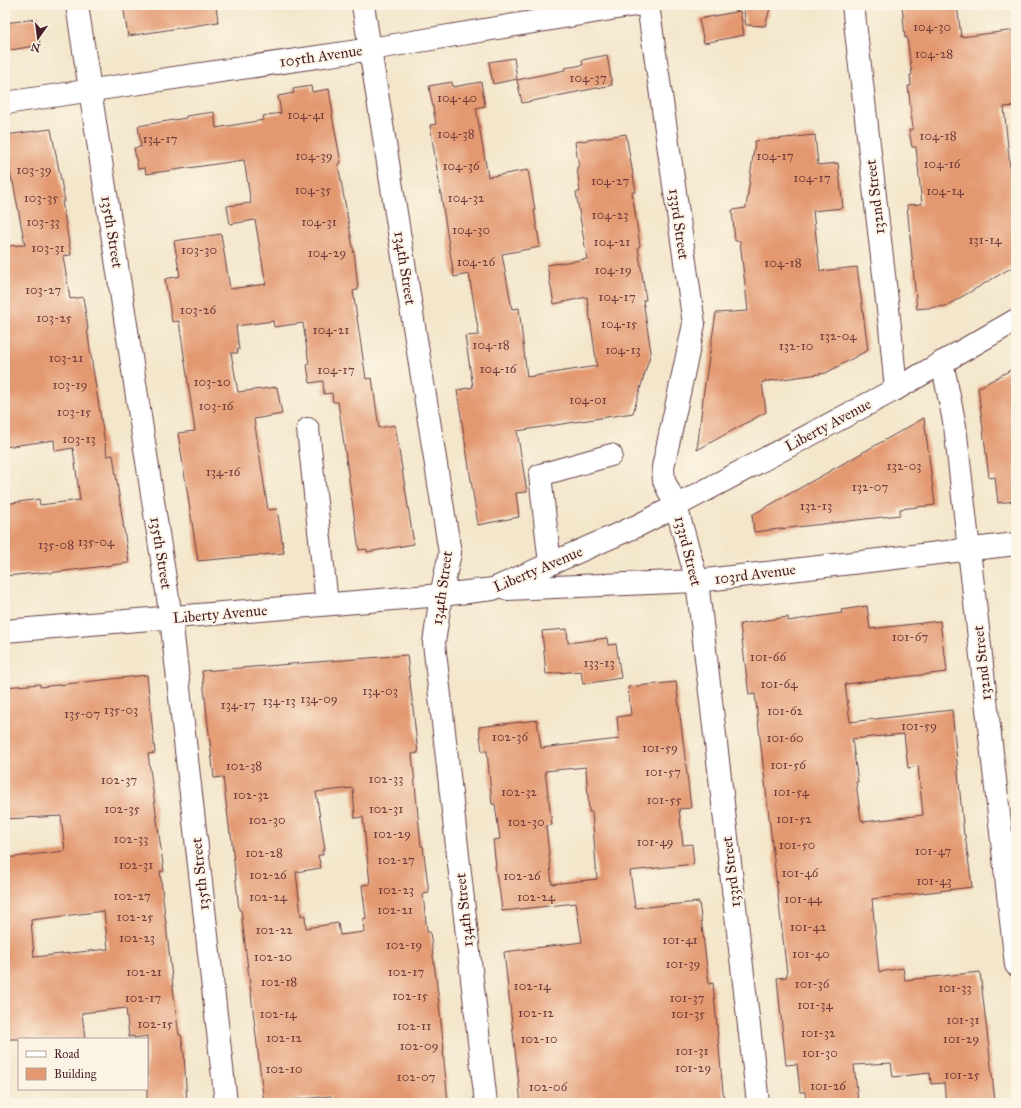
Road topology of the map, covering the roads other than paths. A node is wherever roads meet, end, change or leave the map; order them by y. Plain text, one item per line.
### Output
1 (77, 5) edge
2 (363, 5) edge
3 (635, 5) edge
4 (648, 5) edge
5 (853, 5) edge
6 (370, 49) junction
7 (91, 90) junction
8 (5, 103) edge
9 (1016, 320) edge
10 (942, 362) junction
11 (896, 388) junction
12 (308, 429) dead end
13 (611, 456) dead end
14 (676, 506) junction
15 (1016, 544) edge
16 (969, 549) junction
17 (550, 564) junction
18 (697, 581) junction
19 (493, 589) junction
20 (441, 595) junction
21 (326, 604) junction
22 (171, 618) junction
23 (5, 631) edge
24 (1016, 965) edge
25 (226, 1103) edge
26 (486, 1103) edge
27 (758, 1103) edge

1 - 7 street, 135th Street
2 - 6 street, 134th Street
3 - 6 street, 105th Avenue
4 - 14 street, 133rd Street
5 - 11 street, 132nd Street
6 - 7 street, 105th Avenue
6 - 20 street, 134th Street
7 - 8 street, 105th Avenue
7 - 22 street, 135th Street
9 - 10 street, Liberty Avenue
10 - 11 street, Liberty Avenue
10 - 16 street, 132nd Street
11 - 14 street, Liberty Avenue
12 - 21 street
13 - 17 street
14 - 17 street, Liberty Avenue
14 - 18 street, 133rd Street
15 - 16 street, 103rd Avenue
16 - 18 street, 103rd Avenue
16 - 24 street, 132nd Street
17 - 19 street, Liberty Avenue
18 - 19 street, 103rd Avenue
18 - 27 street, 133rd Street
19 - 20 street, Liberty Avenue
20 - 21 street, Liberty Avenue
20 - 26 street, 134th Street
21 - 22 street, Liberty Avenue
22 - 23 street, Liberty Avenue
22 - 25 street, 135th Street

